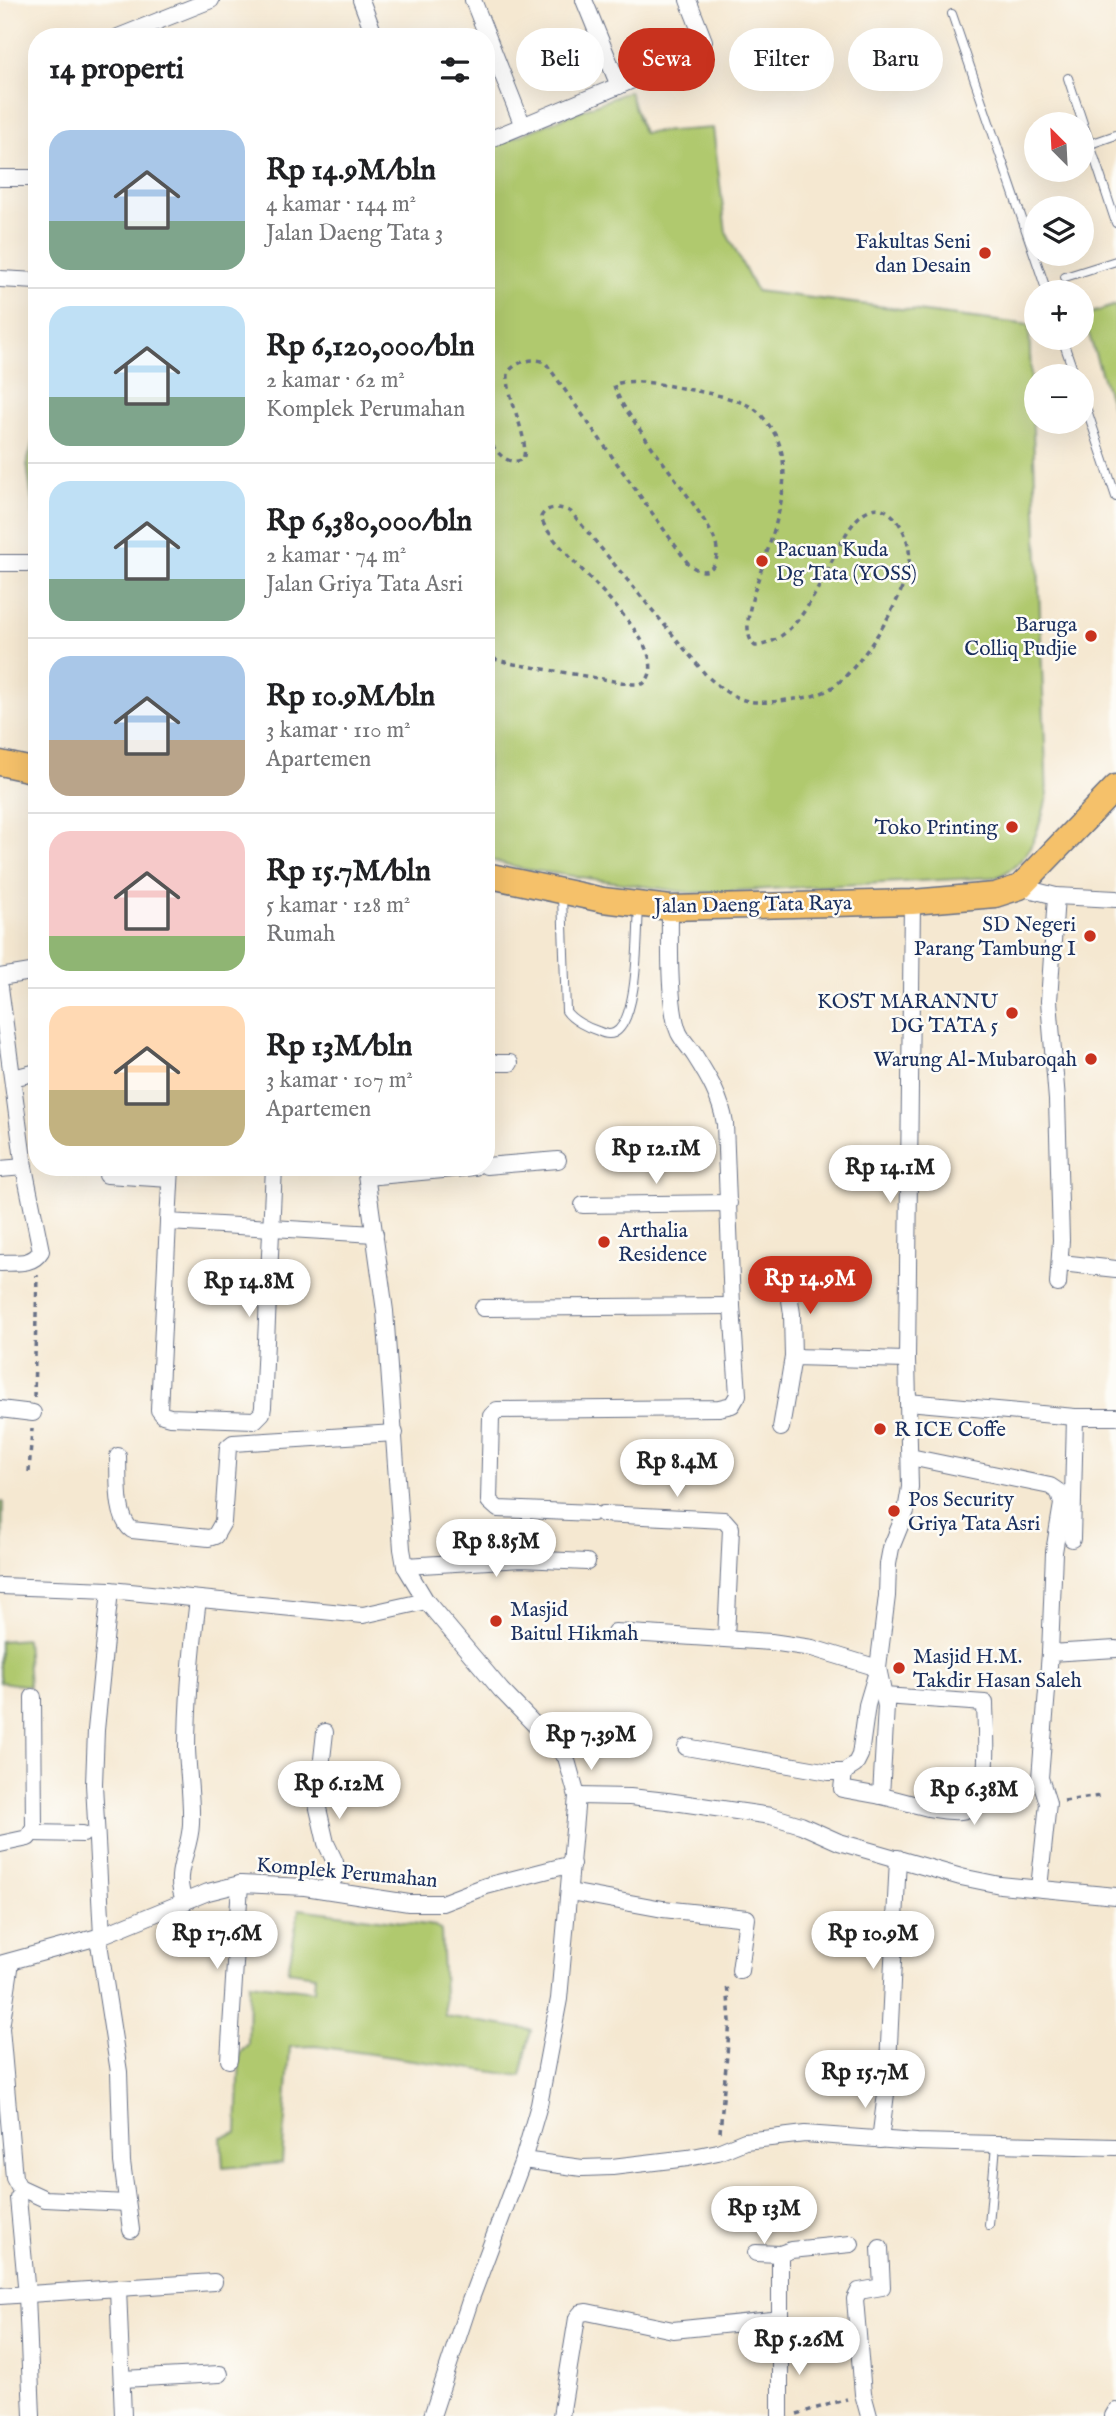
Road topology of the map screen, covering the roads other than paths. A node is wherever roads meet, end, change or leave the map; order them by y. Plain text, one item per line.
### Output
1 (211, 0) edge
2 (361, 0) edge
3 (473, 0) edge
4 (584, 0) edge
5 (688, 0) edge
6 (952, 14) dead end
7 (141, 28) edge
8 (372, 28) edge
9 (484, 28) edge
10 (699, 28) edge
11 (495, 55) edge
12 (1068, 78) dead end
13 (618, 84) edge
14 (618, 86) edge
15 (1079, 112) edge
16 (523, 126) junction
17 (1116, 135) edge
18 (495, 137) edge
19 (1094, 143) edge
20 (1094, 156) edge
21 (0, 178) edge
22 (28, 178) edge
23 (1116, 223) edge
24 (1116, 261) edge
25 (1065, 277) dead end
26 (0, 279) edge
27 (1043, 280) edge
28 (28, 281) edge
29 (1094, 431) edge
30 (1116, 496) edge
31 (28, 563) edge
32 (0, 564) edge
33 (0, 763) edge
34 (28, 769) edge
35 (1116, 787) edge
36 (495, 877) edge
37 (1020, 887) junction
38 (562, 891) junction
39 (1056, 895) junction
40 (1116, 899) edge
41 (912, 902) junction
42 (639, 904) junction
43 (670, 908) junction
44 (28, 972) edge
45 (0, 977) edge
46 (0, 987) edge
47 (495, 1063) edge
48 (510, 1063) dead end
49 (8, 1068) edge
50 (28, 1071) edge
51 (558, 1160) dead end
52 (495, 1165) edge
53 (24, 1167) junction
54 (0, 1168) edge
55 (171, 1176) edge
56 (274, 1176) edge
57 (367, 1176) edge
58 (729, 1203) junction
59 (583, 1205) dead end
60 (168, 1222) junction
61 (272, 1228) junction
62 (375, 1234) junction
63 (0, 1263) edge
64 (1061, 1263) junction
65 (1116, 1269) edge
66 (787, 1279) dead end
67 (1058, 1284) dead end
68 (732, 1306) junction
69 (483, 1308) dead end
70 (793, 1357) junction
71 (907, 1360) junction
72 (908, 1402) junction
73 (0, 1409) edge
74 (33, 1413) road end
75 (1075, 1417) junction
76 (1116, 1417) edge
77 (781, 1429) dead end
78 (395, 1433) junction
79 (118, 1456) dead end
80 (910, 1457) junction
81 (1072, 1539) dead end
82 (587, 1562) dead end
83 (405, 1566) junction
84 (0, 1586) edge
85 (110, 1590) junction
86 (198, 1598) junction
87 (426, 1601) junction
88 (615, 1632) dead end
89 (726, 1638) junction
90 (1116, 1649) edge
91 (1050, 1653) junction
92 (878, 1668) junction
93 (884, 1696) junction
94 (33, 1697) dead end
95 (325, 1732) dead end
96 (685, 1747) dead end
97 (844, 1772) junction
98 (577, 1796) junction
99 (881, 1796) junction
100 (32, 1833) junction
101 (83, 1834) dead end
102 (0, 1844) edge
103 (898, 1858) junction
104 (572, 1864) junction
105 (240, 1884) junction
106 (1039, 1888) junction
107 (325, 1890) junction
108 (570, 1892) junction
109 (1116, 1896) edge
110 (186, 1902) junction
111 (100, 1936) junction
112 (5, 1963) edge
113 (734, 1974) road end
114 (229, 2060) dead end
115 (4, 2096) edge
116 (880, 2140) junction
117 (996, 2145) junction
118 (1116, 2147) edge
119 (523, 2160) junction
120 (18, 2198) dead end
121 (127, 2203) junction
122 (989, 2225) dead end
123 (131, 2230) dead end
124 (851, 2244) dead end
125 (880, 2248) dead end
126 (756, 2253) dead end
127 (780, 2254) junction
128 (214, 2283) dead end
129 (118, 2288) junction
130 (27, 2295) junction
131 (0, 2296) edge
132 (781, 2319) junction
133 (220, 2374) dead end
134 (122, 2379) junction
135 (1116, 2411) edge
136 (32, 2416) edge
137 (123, 2416) edge
138 (432, 2416) edge
139 (561, 2416) edge
140 (782, 2416) edge
141 (869, 2416) edge
142 (1113, 2416) edge

1 - 7 street
2 - 8 street
3 - 9 street
4 - 13 street
5 - 10 street
6 - 27 lane
11 - 16 street
12 - 15 lane
14 - 16 street
16 - 18 street
17 - 19 lane
20 - 23 lane
21 - 22 street
24 - 25 lane
26 - 28 street
29 - 30 lane
31 - 32 street
33 - 34 main road
35 - 37 main road
36 - 38 main road, Jalan Daeng Tata Raya
37 - 39 street
37 - 41 main road, Jalan Daeng Tata Raya
38 - 42 main road, Jalan Daeng Tata Raya
38 - 42 lane
39 - 40 street
39 - 64 street
41 - 43 main road, Jalan Daeng Tata Raya
41 - 71 street
42 - 43 main road, Jalan Daeng Tata Raya
43 - 58 street
44 - 45 street
46 - 49 street
47 - 48 street
49 - 50 street
49 - 53 street
51 - 52 street
53 - 54 street
53 - 63 street
55 - 60 street
56 - 61 street
57 - 62 street
58 - 59 street
58 - 68 street
60 - 61 street
60 - 61 street
61 - 62 street
62 - 78 street
64 - 65 street
64 - 67 street
66 - 70 street
68 - 69 street
68 - 89 street
70 - 71 street
70 - 77 street
71 - 72 street
72 - 75 street
72 - 80 street
73 - 74 street
75 - 76 street
75 - 81 street
78 - 79 street
78 - 83 street
80 - 91 street
80 - 92 street
82 - 83 street
83 - 87 street
84 - 85 street
85 - 86 street
85 - 111 street
86 - 87 street
86 - 110 street
87 - 98 street
88 - 89 street
89 - 92 street
90 - 91 street
91 - 106 street
92 - 93 street
92 - 97 street
93 - 99 street
93 - 99 street
94 - 100 street
95 - 107 street
96 - 97 street
97 - 99 street
98 - 103 street
98 - 104 street
100 - 101 street
100 - 102 street
103 - 106 street
103 - 116 street
104 - 107 street, Komplek Perumahan
104 - 108 street
105 - 107 street, Komplek Perumahan
105 - 110 street, Komplek Perumahan
105 - 114 street
106 - 109 street
108 - 113 street
108 - 119 street
110 - 111 street, Komplek Perumahan
111 - 112 street, Komplek Perumahan
111 - 121 street
112 - 115 street
115 - 121 street
116 - 117 street
116 - 119 street
117 - 118 street
117 - 122 lane
119 - 138 street
120 - 130 street
121 - 123 street
124 - 127 street
125 - 141 street
126 - 127 street
127 - 132 street
128 - 129 street
129 - 130 street
129 - 134 street
130 - 131 street
130 - 136 street
132 - 139 street
132 - 140 street
133 - 134 street
134 - 137 street
135 - 142 street

